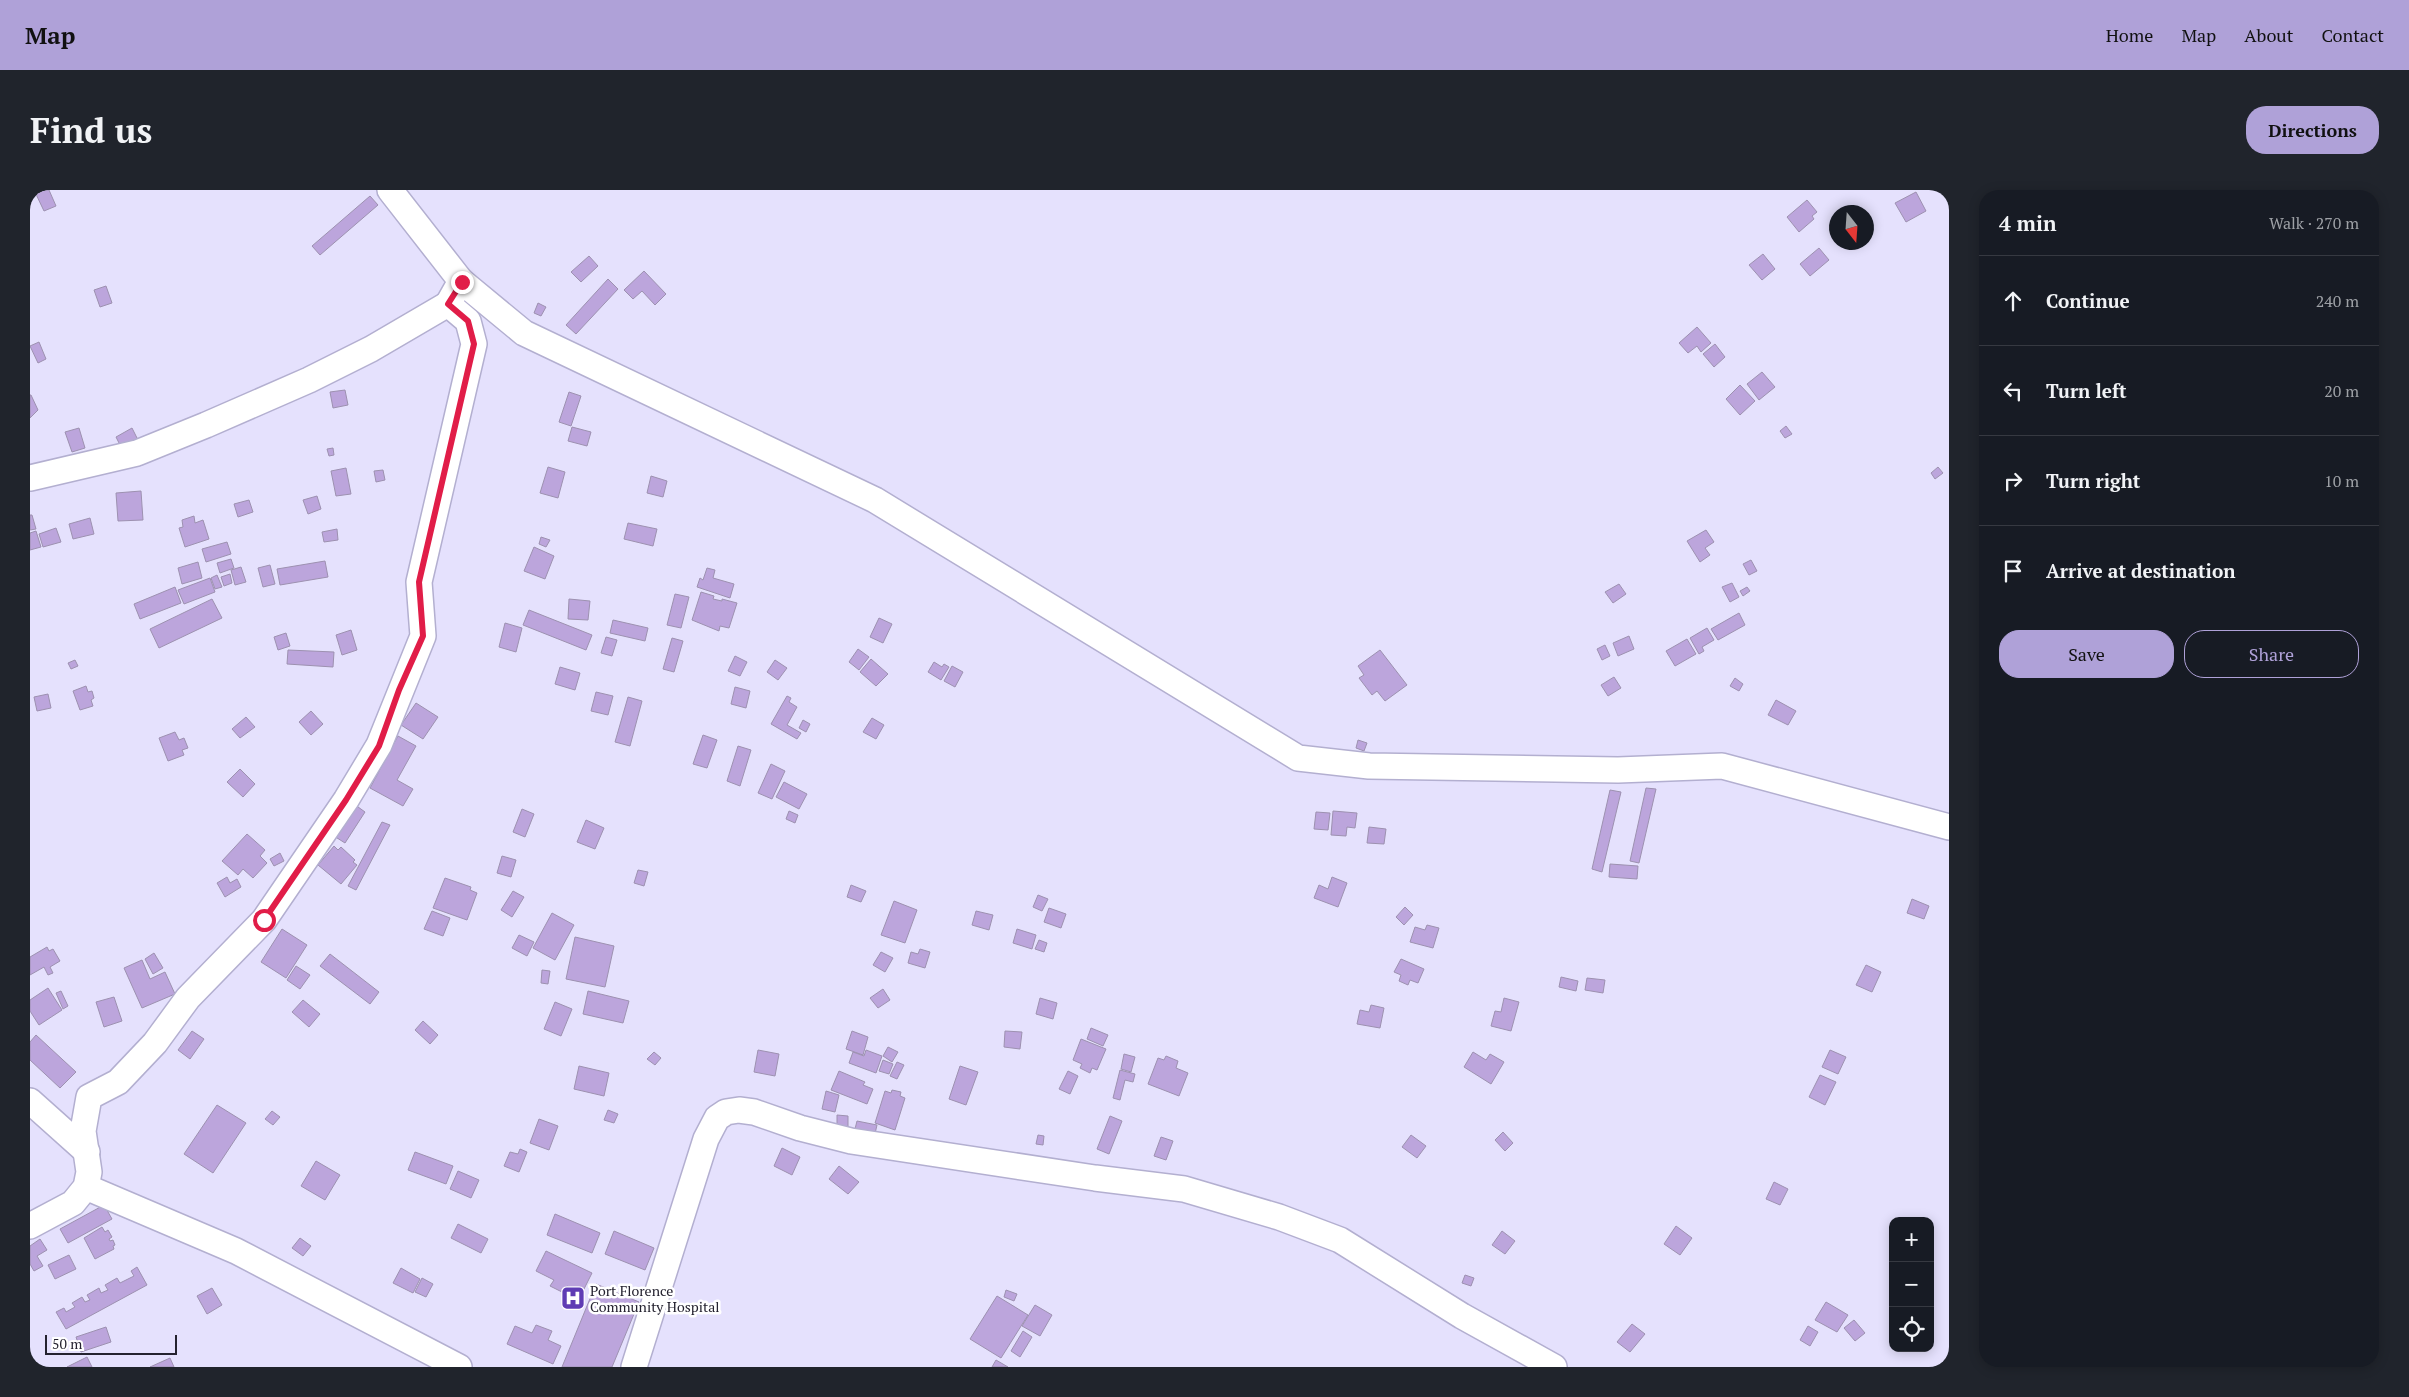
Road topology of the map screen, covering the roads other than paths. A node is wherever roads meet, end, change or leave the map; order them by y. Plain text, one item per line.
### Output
1 (390, 190) edge
2 (462, 282) junction
3 (448, 304) junction
4 (30, 478) edge
5 (1949, 827) edge
6 (30, 1101) edge
7 (87, 1152) junction
8 (86, 1188) junction
9 (30, 1226) edge
10 (426, 1360) edge
11 (458, 1367) edge
12 (634, 1367) edge
13 (1554, 1367) edge

1 - 2 street
2 - 3 street
2 - 5 street
3 - 4 street
3 - 7 street
6 - 7 street
7 - 8 street
8 - 9 street
8 - 10 street
10 - 11 street
12 - 13 street

